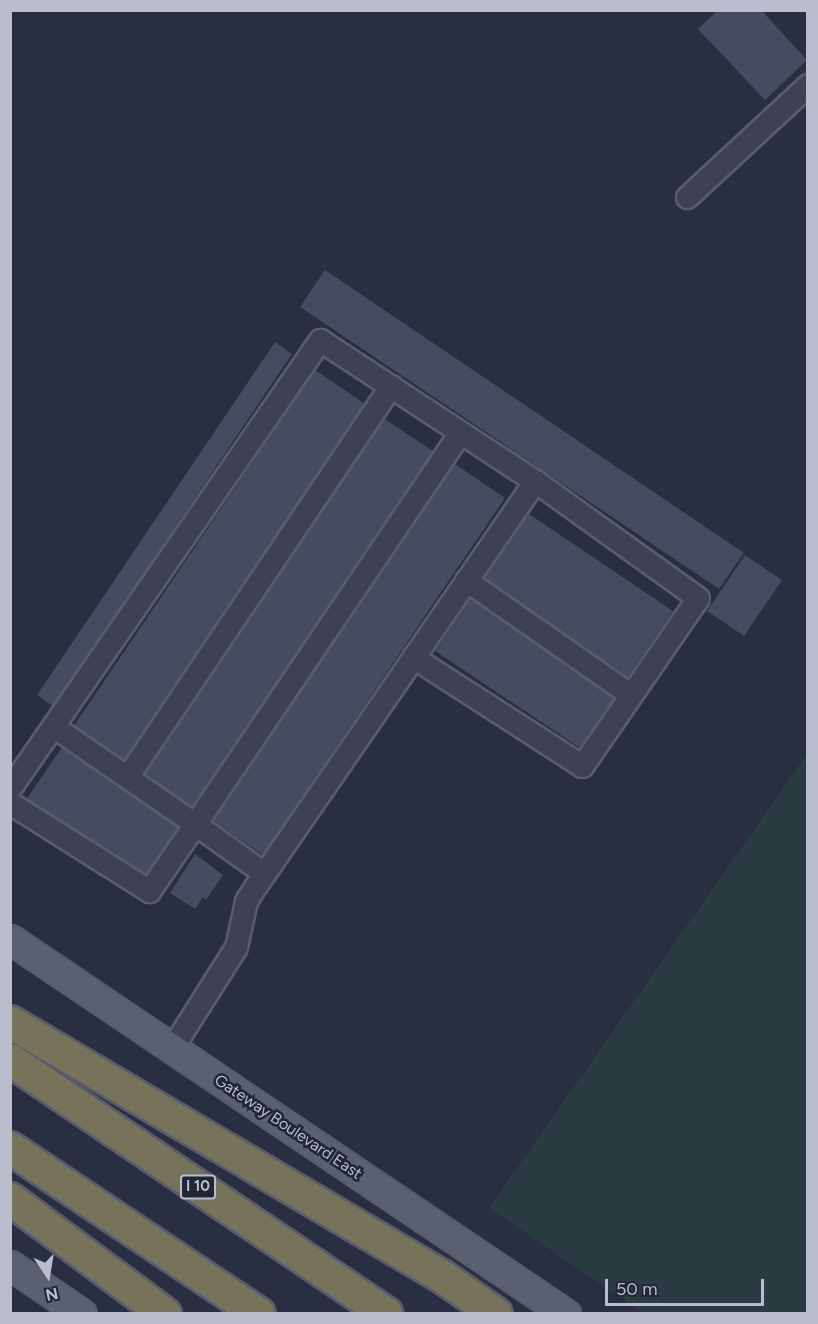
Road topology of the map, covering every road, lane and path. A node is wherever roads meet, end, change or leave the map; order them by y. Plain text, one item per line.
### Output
1 (807, 85) edge
2 (687, 197) dead end
3 (391, 386) junction
4 (460, 432) junction
5 (535, 481) junction
6 (466, 580) junction
7 (413, 657) junction
8 (631, 695) junction
9 (53, 726) junction
10 (127, 777) junction
11 (13, 779) edge
12 (10, 803) edge
13 (195, 824) junction
14 (264, 873) junction
15 (10, 939) edge
16 (10, 1022) edge
17 (172, 1048) junction
18 (10, 1060) edge
19 (10, 1149) edge
20 (10, 1199) edge
21 (10, 1265) edge
22 (82, 1314) edge
23 (165, 1314) edge
24 (260, 1314) edge
25 (386, 1314) edge
26 (496, 1314) edge
27 (566, 1314) edge

1 - 2 lane
3 - 4 lane
3 - 9 lane
3 - 10 lane
4 - 5 lane
4 - 13 lane
5 - 6 lane
5 - 8 lane
6 - 7 lane
6 - 8 lane
7 - 8 lane
7 - 14 lane
9 - 10 lane
9 - 11 lane
10 - 13 lane
12 - 13 lane
13 - 14 lane
14 - 17 lane
15 - 17 main road, Gateway Boulevard East
16 - 26 highway
17 - 27 main road, Gateway Boulevard East
18 - 25 highway, I 10
19 - 24 highway
20 - 23 highway
21 - 22 main road

